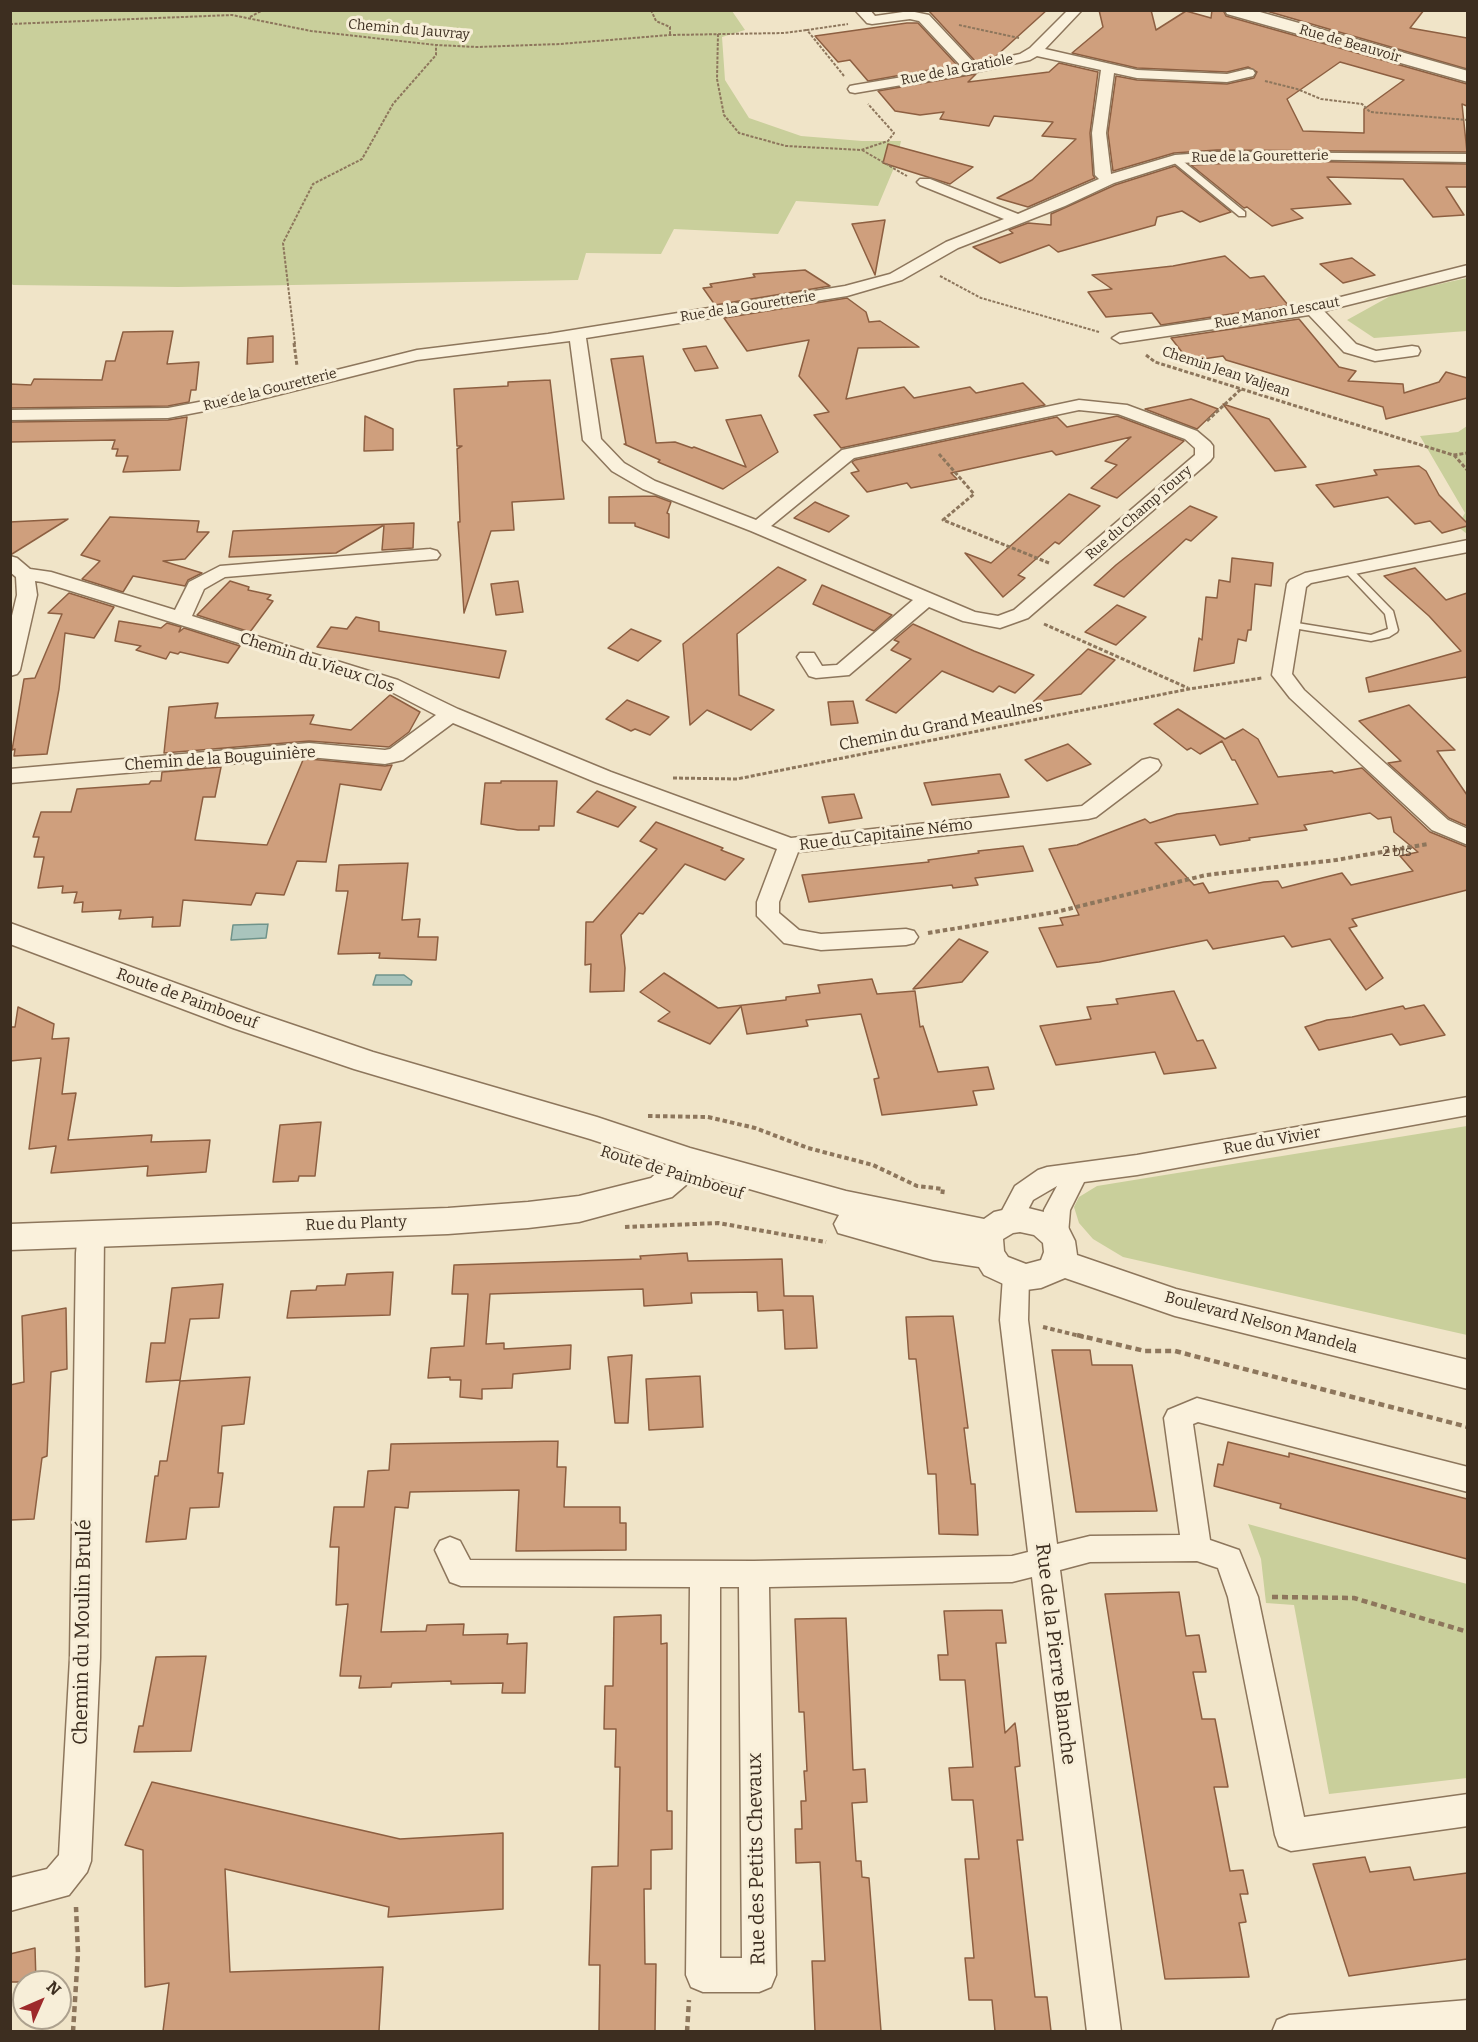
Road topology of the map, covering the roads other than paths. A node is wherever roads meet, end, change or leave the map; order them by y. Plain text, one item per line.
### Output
1 (1076, 10) edge
2 (1233, 10) edge
3 (868, 16) edge
4 (1034, 50) junction
5 (972, 69) junction
6 (1107, 72) junction
7 (1248, 73) road end
8 (1467, 78) edge
9 (855, 89) road end
10 (1467, 158) edge
11 (1175, 159) junction
12 (1109, 180) junction
13 (925, 182) road end
14 (1242, 214) dead end
15 (1016, 219) junction
16 (1467, 270) edge
17 (1313, 309) junction
18 (577, 334) junction
19 (1120, 338) road end
20 (1412, 351) dead end
21 (10, 415) edge
22 (758, 527) junction
23 (1467, 546) edge
24 (430, 555) dead end
25 (18, 568) edge
26 (1348, 571) junction
27 (926, 599) junction
28 (180, 620) junction
29 (1291, 625) junction
30 (807, 657) dead end
31 (10, 670) edge
32 (451, 714) junction
33 (1150, 765) dead end
34 (10, 776) edge
35 (1467, 838) edge
36 (789, 846) junction
37 (10, 933) edge
38 (906, 937) road end
39 (1467, 1106) edge
40 (680, 1168) junction
41 (1076, 1173) junction
42 (91, 1233) junction
43 (996, 1236) junction
44 (10, 1237) edge
45 (1056, 1248) junction
46 (1016, 1276) junction
47 (1467, 1375) edge
48 (1467, 1480) edge
49 (1197, 1548) junction
50 (450, 1550) dead end
51 (1043, 1561) junction
52 (705, 1573) junction
53 (754, 1574) junction
54 (1467, 1810) edge
55 (10, 1895) edge
56 (1467, 2017) edge
57 (1104, 2031) edge
58 (1288, 2031) edge

1 - 4 street
2 - 8 street, Rue de Beauvoir
3 - 5 street
4 - 5 street, Rue de la Gratiole
4 - 6 street
5 - 9 street, Rue de la Gratiole
6 - 7 street
6 - 12 street
10 - 11 street, Rue de la Gouretterie
11 - 12 street, Rue de la Gouretterie
11 - 14 lane
12 - 15 street, Rue de la Gouretterie
13 - 15 street
15 - 18 street, Rue de la Gouretterie
16 - 17 street, Rue Manon Lescaut
17 - 19 street, Rue Manon Lescaut
17 - 20 street
18 - 21 street, Rue de la Gouretterie
18 - 22 street, Rue du Champ Toury
22 - 27 street, Rue du Champ Toury
22 - 27 street, Rue du Champ Toury
23 - 26 street
24 - 28 street
25 - 28 street, Chemin du Vieux Clos
25 - 31 street
26 - 29 street
26 - 29 lane
27 - 30 street
28 - 32 street, Chemin du Vieux Clos
29 - 35 street
32 - 34 street, Chemin de la Bouguinière
32 - 36 street, Rue du Capitaine Némo
33 - 36 street, Rue du Capitaine Némo
36 - 38 street
37 - 40 street, Route de Paimboeuf
39 - 41 street, Rue du Vivier
40 - 42 street, Rue du Planty
40 - 43 street, Route de Paimboeuf
41 - 43 street, Rue du Vivier
41 - 45 street
42 - 44 street, Rue du Planty
42 - 55 street, Chemin du Moulin Brulé
43 - 45 street
43 - 46 street
45 - 46 street
45 - 47 street, Boulevard Nelson Mandela
46 - 51 street, Rue de la Pierre Blanche
48 - 49 street
49 - 51 street
49 - 54 street
50 - 52 street
51 - 53 street
51 - 57 street, Rue de la Pierre Blanche
52 - 53 street
52 - 53 street, Rue des Petits Chevaux
56 - 58 street

